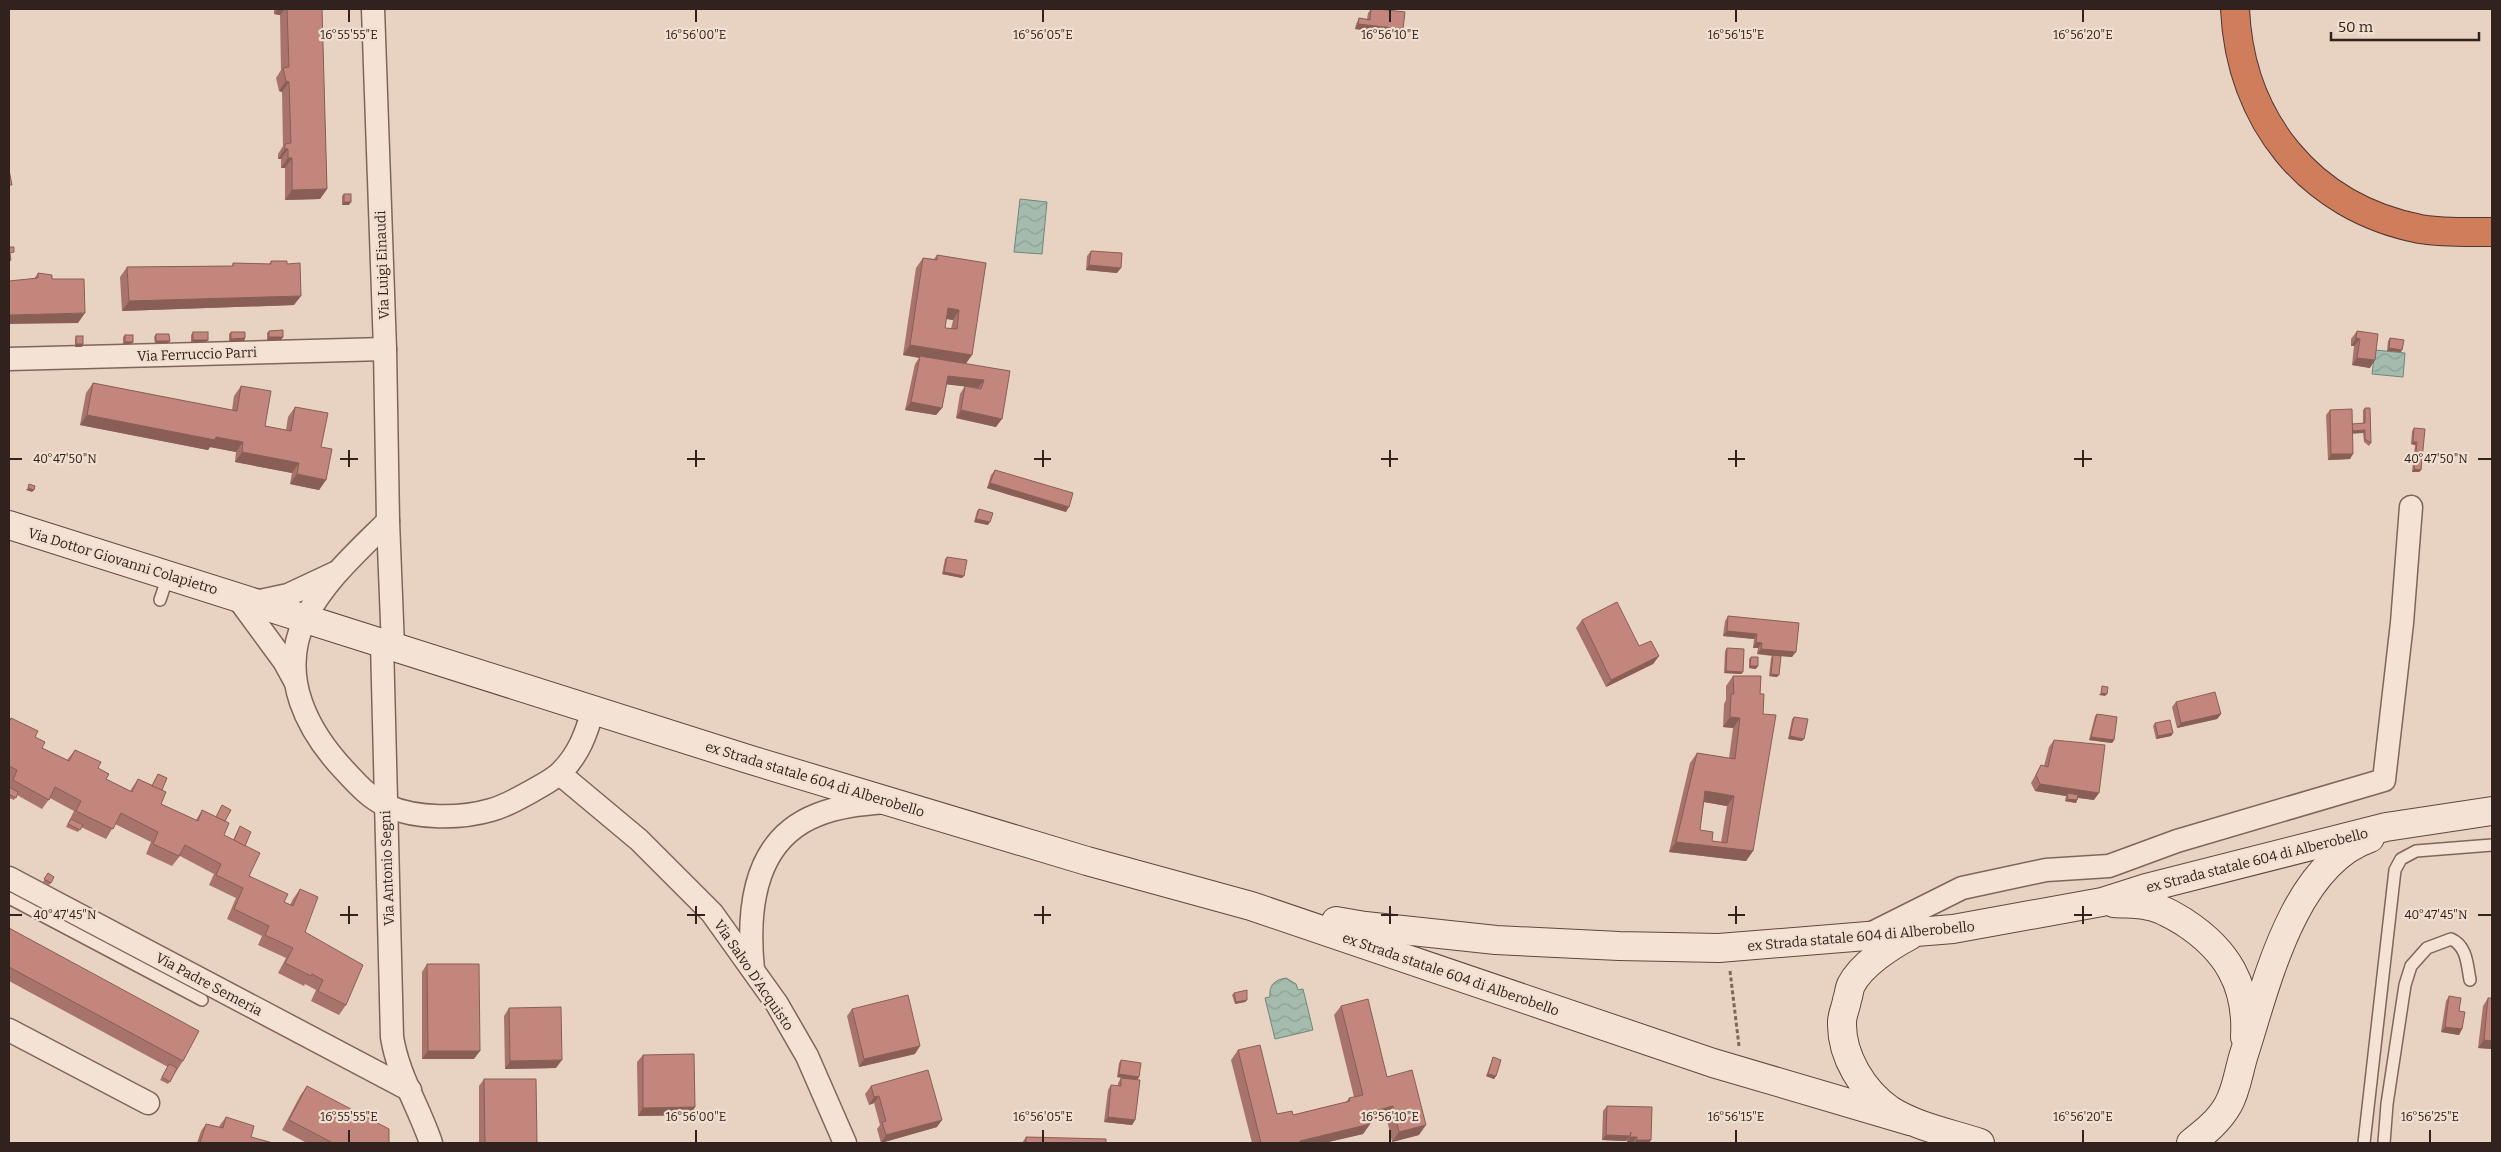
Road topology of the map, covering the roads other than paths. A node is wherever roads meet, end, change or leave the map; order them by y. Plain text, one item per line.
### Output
1 (373, 9) edge
2 (2235, 9) edge
3 (2492, 232) edge
4 (385, 348) junction
5 (9, 359) edge
6 (2411, 506) dead end
7 (388, 521) junction
8 (9, 525) edge
9 (338, 572) junction
10 (246, 599) junction
11 (305, 619) junction
12 (387, 645) junction
13 (295, 682) junction
14 (594, 710) junction
15 (560, 774) junction
16 (888, 801) junction
17 (385, 805) junction
18 (2492, 811) edge
19 (2461, 814) junction
20 (2492, 845) edge
21 (9, 878) edge
22 (9, 898) edge
23 (2102, 902) junction
24 (1251, 906) junction
25 (1915, 933) junction
26 (1862, 938) junction
27 (753, 970) junction
28 (2470, 980) dead end
29 (202, 1000) dead end
30 (9, 1030) edge
31 (2245, 1051) junction
32 (410, 1090) junction
33 (148, 1103) dead end
34 (2229, 1104) junction
35 (1910, 1121) junction
36 (1967, 1142) edge
37 (431, 1143) edge
38 (844, 1143) edge
39 (2191, 1143) edge
40 (2219, 1143) edge
41 (2364, 1143) edge
42 (2384, 1143) edge

1 - 4 street, Via Luigi Einaudi
2 - 3 highway
4 - 5 street, Via Ferruccio Parri
4 - 7 street, Via Luigi Einaudi
6 - 26 street
7 - 9 street
7 - 12 street, Via Luigi Einaudi
8 - 10 main road, Via Dottor Giovanni Colapietro
9 - 10 street
9 - 11 street
10 - 11 main road, Via Dottor Giovanni Colapietro
10 - 13 street
11 - 12 main road, ex Strada statale 604 di Alberobello
11 - 13 street
12 - 14 main road, ex Strada statale 604 di Alberobello
12 - 17 street, Via Antonio Segni
13 - 17 street
14 - 15 street
14 - 16 main road, ex Strada statale 604 di Alberobello
15 - 17 street
15 - 27 street, Via Salvo D'Acquisto
16 - 24 main road, ex Strada statale 604 di Alberobello
16 - 27 street
17 - 32 street, Via Antonio Segni
18 - 19 main road, ex Strada statale 604 di Alberobello
19 - 23 main road, ex Strada statale 604 di Alberobello
19 - 31 main road, ex Strada statale 604 di Alberobello
20 - 41 lane
21 - 32 street, Via Padre Semeria
22 - 29 lane
23 - 25 main road, ex Strada statale 604 di Alberobello
23 - 31 main road
24 - 26 main road, ex Strada statale 604 di Alberobello
24 - 35 main road, ex Strada statale 604 di Alberobello
25 - 26 main road, ex Strada statale 604 di Alberobello
25 - 35 main road
27 - 38 street, Via Salvo D'Acquisto
28 - 42 lane
30 - 33 street
31 - 34 main road, ex Strada statale 604 di Alberobello
32 - 37 street, Via Antonio Segni
34 - 39 main road, ex Strada statale 604 di Alberobello
34 - 40 main road
35 - 36 main road

